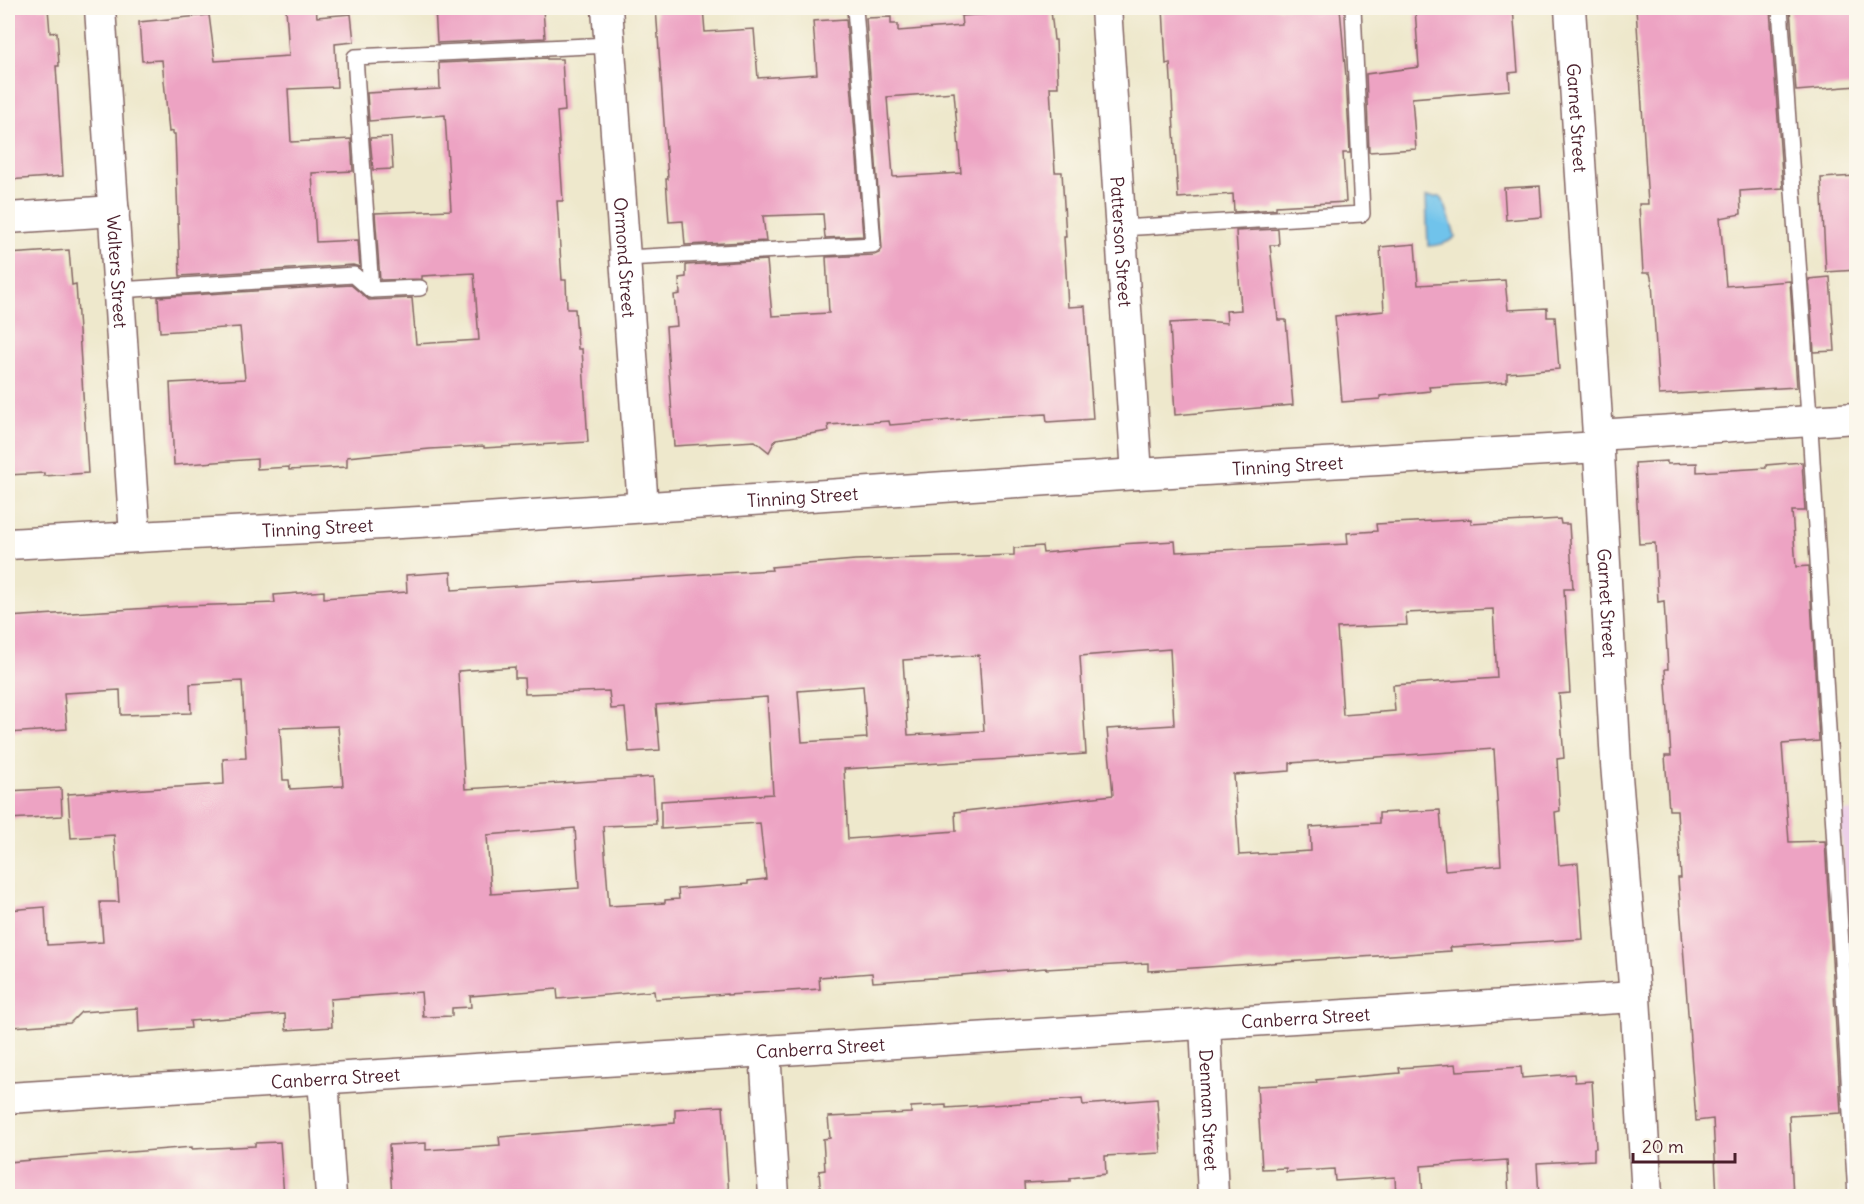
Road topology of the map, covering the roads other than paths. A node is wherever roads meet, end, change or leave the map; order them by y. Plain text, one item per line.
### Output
1 (100, 8) edge
2 (607, 8) edge
3 (855, 8) edge
4 (1106, 8) edge
5 (1353, 8) edge
6 (1570, 8) edge
7 (1780, 8) edge
8 (610, 45) junction
9 (114, 211) junction
10 (8, 218) edge
11 (1121, 228) junction
12 (626, 258) junction
13 (420, 288) dead end
14 (119, 290) junction
15 (371, 290) junction
16 (1857, 418) edge
17 (1809, 421) junction
18 (1598, 441) junction
19 (1137, 474) junction
20 (643, 507) junction
21 (135, 536) junction
22 (8, 544) edge
23 (1635, 996) junction
24 (1205, 1023) junction
25 (765, 1051) junction
26 (323, 1078) junction
27 (8, 1098) edge
28 (330, 1197) edge
29 (774, 1197) edge
30 (1213, 1197) edge
31 (1647, 1197) edge
32 (1856, 1197) edge

1 - 9 street, Walters Street
2 - 8 street, Ormond Street
3 - 12 lane
4 - 11 street, Patterson Street
5 - 11 lane
6 - 18 street, Garnet Street
7 - 17 lane
8 - 12 street, Ormond Street
8 - 15 lane
9 - 10 street
9 - 14 street, Walters Street
11 - 19 street, Patterson Street
12 - 20 street, Ormond Street
13 - 15 lane
14 - 15 lane
14 - 21 street, Walters Street
16 - 17 street, Tinning Street
17 - 18 street, Tinning Street
17 - 32 lane
18 - 19 street, Tinning Street
18 - 23 street, Garnet Street
19 - 20 street, Tinning Street
20 - 21 street, Tinning Street
21 - 22 street, Tinning Street
23 - 24 street, Canberra Street
23 - 31 street, Garnet Street
24 - 25 street, Canberra Street
24 - 30 street, Denman Street
25 - 26 street, Canberra Street
25 - 29 street
26 - 27 street, Canberra Street
26 - 28 street

